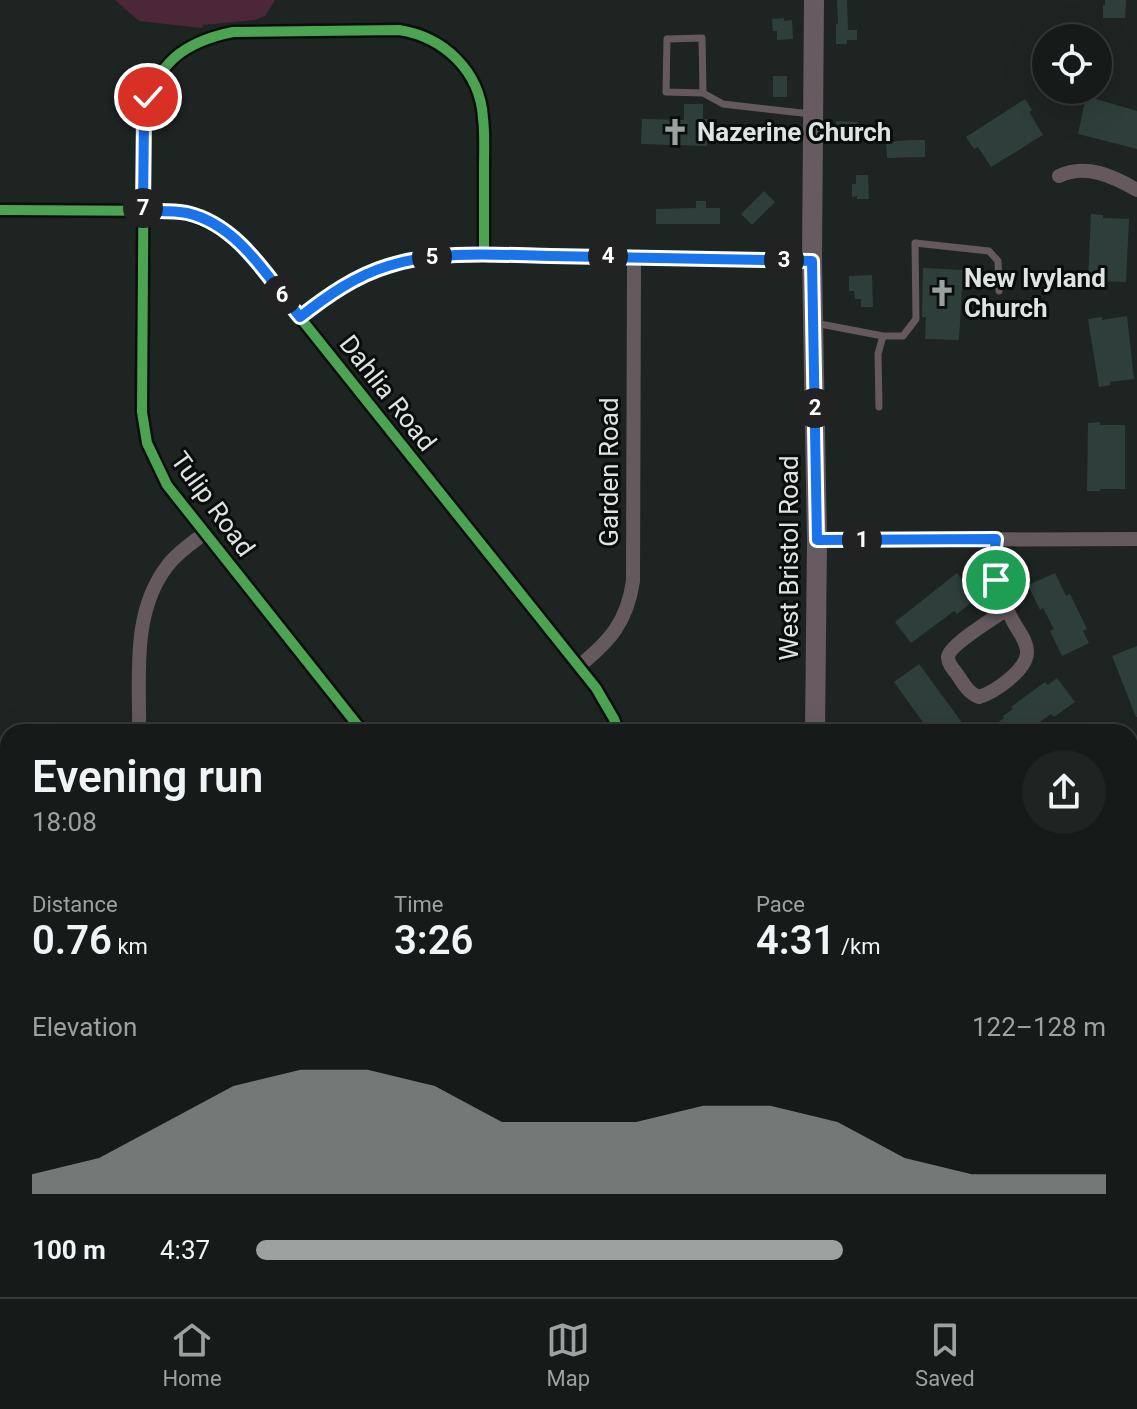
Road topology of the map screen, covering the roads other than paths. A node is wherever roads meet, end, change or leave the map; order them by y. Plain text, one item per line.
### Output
1 (814, 0) edge
2 (703, 93) junction
3 (813, 114) junction
4 (1059, 176) dead end
5 (1137, 190) edge
6 (0, 210) edge
7 (143, 211) junction
8 (484, 256) junction
9 (634, 258) junction
10 (812, 261) junction
11 (999, 291) dead end
12 (300, 317) junction
13 (813, 322) junction
14 (883, 336) junction
15 (879, 407) dead end
16 (205, 533) junction
17 (996, 539) junction
18 (1137, 539) edge
19 (817, 540) junction
20 (1007, 609) junction
21 (579, 666) junction
22 (139, 724) edge
23 (357, 724) edge
24 (616, 724) edge
25 (815, 724) edge

1 - 3 main road, West Bristol Road
2 - 2 lane
2 - 3 lane
3 - 10 main road, West Bristol Road
4 - 5 street
6 - 7 street, Dahlia Road
7 - 8 street, Tulip Road
7 - 12 street, Dahlia Road
7 - 16 street, Tulip Road
8 - 9 street
8 - 12 street
9 - 10 street
9 - 21 street, Garden Road
10 - 13 main road, West Bristol Road
11 - 14 lane
12 - 21 street, Dahlia Road
13 - 14 lane
13 - 19 main road, West Bristol Road
14 - 15 lane
16 - 22 street
16 - 23 street, Tulip Road
17 - 18 street
17 - 19 street
17 - 20 street
19 - 25 main road, West Bristol Road
20 - 20 street
21 - 24 street, Dahlia Road

